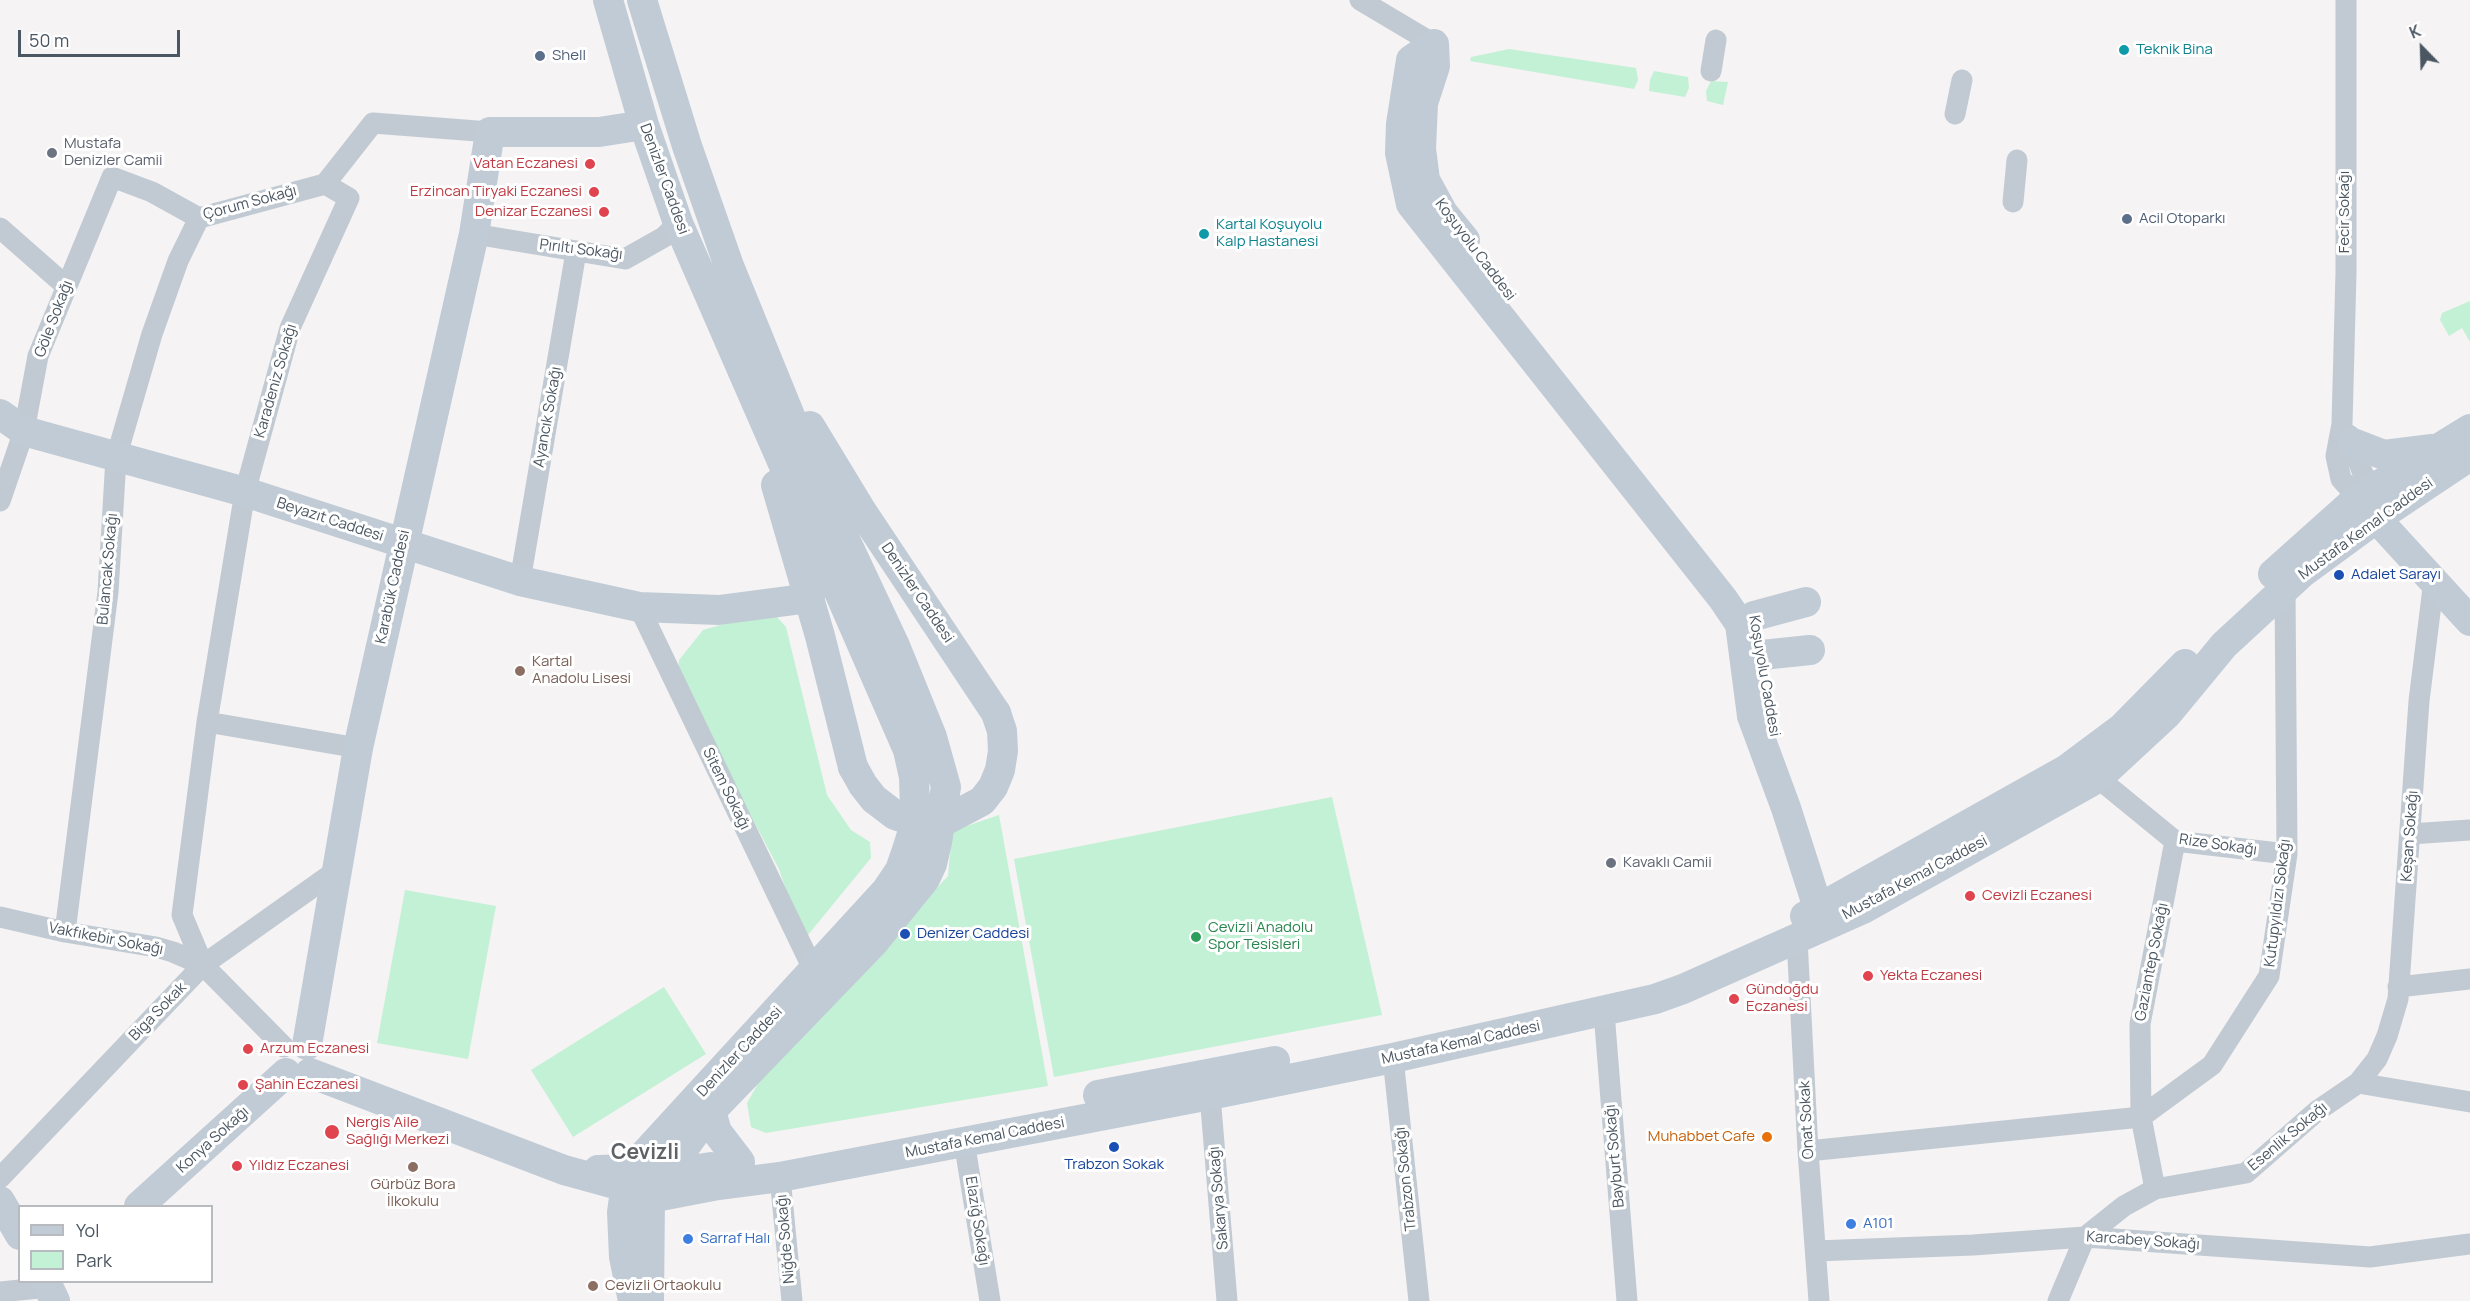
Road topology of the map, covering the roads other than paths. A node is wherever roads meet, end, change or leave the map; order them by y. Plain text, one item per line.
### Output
1 (608, 0) edge
2 (642, 0) edge
3 (1360, 0) edge
4 (2346, 0) edge
5 (1716, 40) dead end
6 (1434, 44) junction
7 (1712, 71) dead end
8 (1962, 80) dead end
9 (1954, 114) dead end
10 (644, 125) junction
11 (490, 132) junction
12 (2017, 160) dead end
13 (112, 177) joint
14 (325, 184) junction
15 (2013, 202) dead end
16 (199, 218) junction
17 (678, 223) junction
18 (0, 228) edge
19 (474, 234) junction
20 (576, 252) junction
21 (66, 286) junction
22 (749, 354) junction
23 (0, 414) edge
24 (2470, 429) edge
25 (24, 431) junction
26 (2348, 434) junction
27 (2438, 448) junction
28 (2470, 456) edge
29 (116, 458) junction
30 (245, 492) junction
31 (0, 501) edge
32 (2375, 503) junction
33 (403, 543) junction
34 (2434, 580) junction
35 (520, 581) junction
36 (2285, 588) junction
37 (810, 598) junction
38 (2470, 599) edge
39 (1806, 602) dead end
40 (639, 608) junction
41 (1754, 616) junction
42 (2470, 621) edge
43 (1810, 650) dead end
44 (1762, 655) junction
45 (207, 722) junction
46 (358, 748) junction
47 (2098, 778) junction
48 (2470, 830) edge
49 (2410, 834) junction
50 (2175, 841) junction
51 (2287, 854) junction
52 (337, 870) junction
53 (1831, 913) junction
54 (0, 917) edge
55 (65, 932) junction
56 (1797, 939) junction
57 (203, 964) junction
58 (814, 971) junction
59 (2470, 979) edge
60 (2398, 987) junction
61 (1604, 1012) junction
62 (1391, 1048) junction
63 (297, 1060) junction
64 (2358, 1083) junction
65 (1208, 1085) junction
66 (2470, 1102) edge
67 (711, 1111) junction
68 (2141, 1118) junction
69 (964, 1142) junction
70 (1808, 1151) junction
71 (740, 1162) junction
72 (780, 1177) junction
73 (0, 1178) edge
74 (644, 1182) junction
75 (2155, 1190) junction
76 (0, 1201) edge
77 (140, 1205) edge
78 (18, 1232) edge
79 (2085, 1237) junction
80 (2470, 1244) edge
81 (1816, 1251) junction
82 (51, 1288) edge
83 (0, 1293) edge
84 (633, 1301) edge
85 (649, 1301) edge
86 (792, 1301) edge
87 (990, 1301) edge
88 (1227, 1301) edge
89 (1419, 1301) edge
90 (1627, 1301) edge
91 (1819, 1301) edge
92 (2058, 1301) edge

1 - 10 street, Denizler Caddesi
2 - 22 street, Denizler Caddesi
3 - 6 street
4 - 26 street, Fecir Sokağı
5 - 7 street
6 - 41 street, Koşuyolu Caddesi
6 - 53 street, Koşuyolu Caddesi
8 - 9 street
10 - 11 street
10 - 17 street, Denizler Caddesi
11 - 14 street
11 - 19 street, Karabük Caddesi
12 - 15 street
13 - 16 street, Çorum Sokağı
13 - 21 street, Göle Sokağı
14 - 16 street, Çorum Sokağı
14 - 30 street, Karadeniz Sokağı
16 - 29 street, Bulancak Sokağı
17 - 20 street, Pırıltı Sokağı
17 - 22 street, Denizler Caddesi
18 - 21 street
19 - 20 street, Pırıltı Sokağı
19 - 33 street, Karabük Caddesi
20 - 35 street, Ayancık Sokağı
21 - 25 street, Göle Sokağı
22 - 37 street, Denizler Caddesi
22 - 37 street, Denizler Caddesi, bridge
22 - 58 street, Denizler Caddesi
22 - 67 street, Denizler Caddesi
23 - 25 street, Beyazıt Caddesi
24 - 27 street, Mustafa Kemal Caddesi
25 - 29 street, Beyazıt Caddesi
25 - 31 street, Göle Sokağı
26 - 27 street
26 - 32 street, Fecir Sokağı
27 - 32 street, Mustafa Kemal Caddesi
28 - 32 street, Mustafa Kemal Caddesi
29 - 30 street, Beyazıt Caddesi
29 - 55 street, Bulancak Sokağı
30 - 33 street, Beyazıt Caddesi
30 - 45 street, Karadeniz Sokağı
32 - 34 street
32 - 36 street, Mustafa Kemal Caddesi
32 - 38 street
32 - 53 street, Mustafa Kemal Caddesi
33 - 35 street, Beyazıt Caddesi
33 - 46 street, Karabük Caddesi
34 - 42 street
34 - 49 street, Keşan Sokağı
35 - 40 street, Beyazıt Caddesi
36 - 47 street, Mustafa Kemal Caddesi
36 - 51 street, Kutupyıldızı Sokağı
37 - 40 street, Beyazıt Caddesi
39 - 41 street
40 - 58 street, Sitem Sokağı
41 - 44 street, Koşuyolu Caddesi
43 - 44 street
44 - 53 street, Koşuyolu Caddesi
45 - 46 street
45 - 57 street, Karadeniz Sokağı
46 - 52 street, Karabük Caddesi
47 - 50 street, Rize Sokağı
47 - 53 street, Mustafa Kemal Caddesi
48 - 49 street
49 - 60 street, Keşan Sokağı
50 - 51 street, Rize Sokağı
50 - 68 street, Gaziantep Sokağı
51 - 68 street, Kutupyıldızı Sokağı
52 - 57 street, Biga Sokak
52 - 63 street, Karabük Caddesi
53 - 56 street, Mustafa Kemal Caddesi
53 - 62 street, Mustafa Kemal Caddesi
54 - 55 street, Vakfıkebir Sokağı
55 - 57 street, Vakfıkebir Sokağı
56 - 61 street, Mustafa Kemal Caddesi
56 - 70 street, Onat Sokak
57 - 63 street, Vakfıkebir Sokağı
57 - 73 street, Biga Sokak
58 - 74 street, Denizler Caddesi
59 - 60 street
60 - 64 street, Keşan Sokağı
61 - 62 street, Mustafa Kemal Caddesi
61 - 90 street, Bayburt Sokağı
62 - 65 street, Mustafa Kemal Caddesi
62 - 89 street, Trabzon Sokağı
63 - 74 street
63 - 77 street, Konya Sokağı
64 - 66 street
64 - 75 street, Esenlik Sokağı
65 - 69 street, Mustafa Kemal Caddesi
65 - 71 street, Mustafa Kemal Caddesi
65 - 88 street, Sakarya Sokağı
67 - 71 street
67 - 74 street, Denizler Caddesi
68 - 70 street
68 - 75 street, Gaziantep Sokağı
69 - 72 street, Mustafa Kemal Caddesi
69 - 87 street, Elaziğ Sokağı
70 - 81 street, Onat Sokak
71 - 74 street, Mustafa Kemal Caddesi
72 - 74 street, Mustafa Kemal Caddesi
72 - 86 street, Niğde Sokağı
74 - 84 street, Denizler Caddesi
74 - 85 street
75 - 79 street, Esenlik Sokağı
76 - 78 street
79 - 80 street, Karcabey Sokağı
79 - 81 street, Karcabey Sokağı
79 - 92 street
81 - 91 street, Onat Sokak
82 - 83 street

